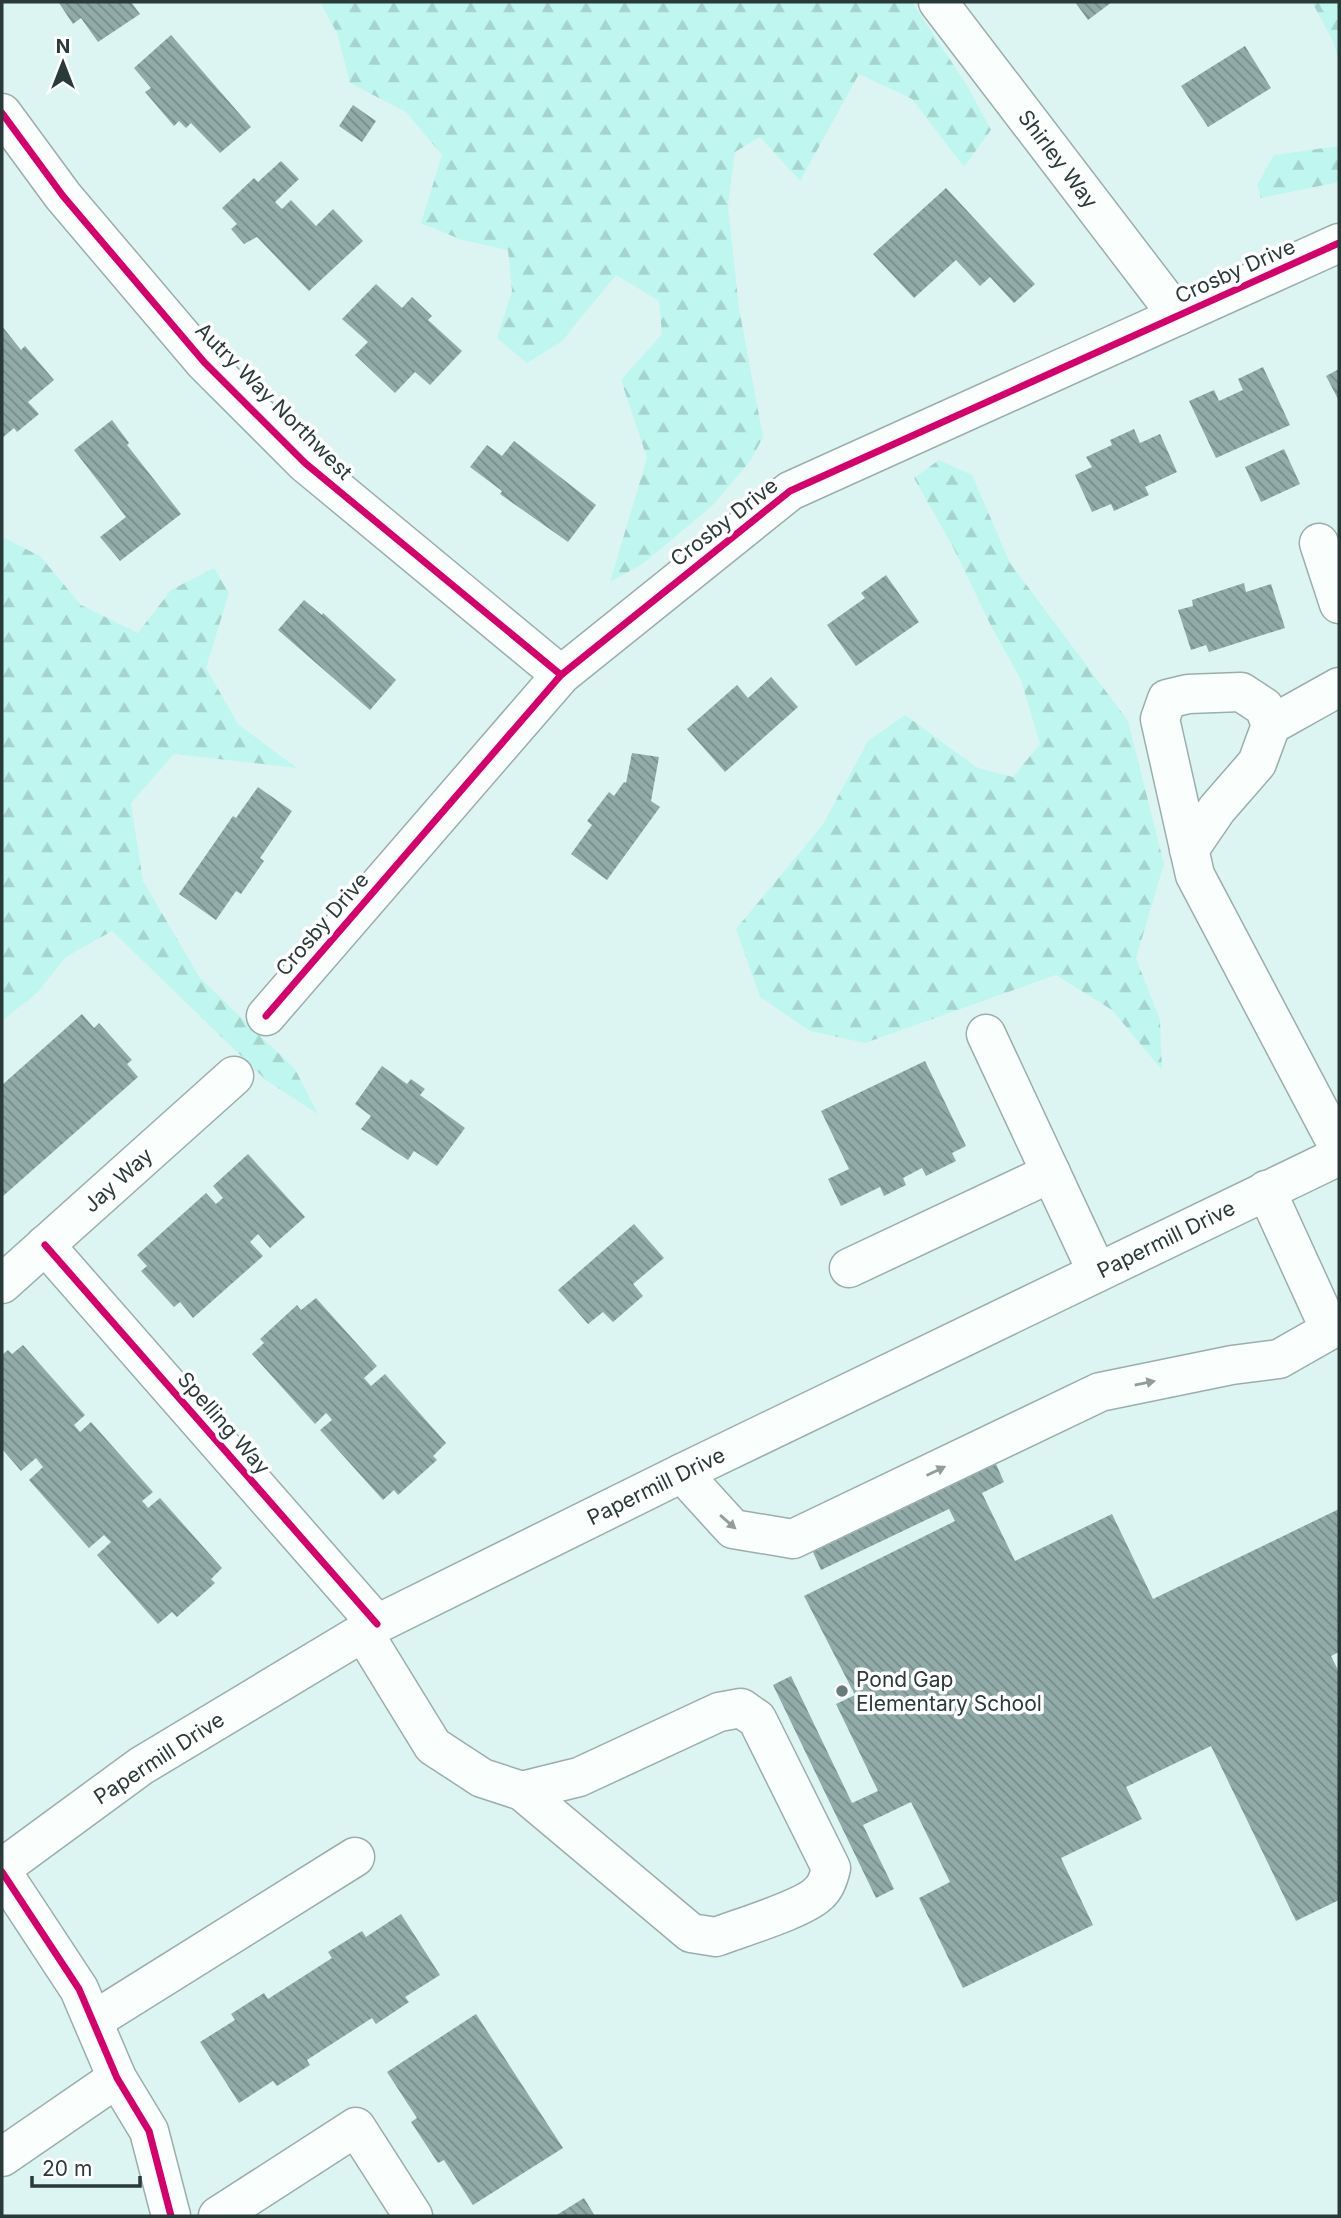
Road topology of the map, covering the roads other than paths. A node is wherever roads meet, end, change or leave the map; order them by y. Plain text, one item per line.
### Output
1 (938, 2) edge
2 (2, 113) edge
3 (1339, 243) edge
4 (1178, 316) junction
5 (1319, 543) dead end
6 (1339, 604) edge
7 (561, 675) junction
8 (1339, 687) edge
9 (1271, 725) junction
10 (1189, 850) junction
11 (266, 1016) dead end
12 (986, 1034) dead end
13 (234, 1076) dead end
14 (1339, 1148) edge
15 (1339, 1156) edge
16 (1051, 1173) junction
17 (1266, 1190) junction
18 (45, 1245) junction
19 (849, 1268) dead end
20 (1097, 1272) junction
21 (2, 1284) edge
22 (1335, 1328) edge
23 (682, 1472) junction
24 (370, 1628) junction
25 (522, 1791) junction
26 (355, 1857) dead end
27 (2, 1870) edge
28 (93, 2021) junction
29 (117, 2078) junction
30 (3, 2152) edge
31 (172, 2216) edge
32 (218, 2216) edge
33 (413, 2216) edge

1 - 4 street, Shirley Way
2 - 7 street, Autry Way Northwest
3 - 4 street, Crosby Drive
4 - 7 street, Crosby Drive
5 - 6 street
7 - 11 street, Crosby Drive
8 - 9 street
9 - 10 street
9 - 10 street
10 - 14 street
12 - 16 street
13 - 18 street, Jay Way
15 - 17 street, Papermill Drive
16 - 19 street
16 - 20 street
17 - 20 street, Papermill Drive
17 - 22 street
18 - 21 street, Jay Way
18 - 24 street, Spelling Way
20 - 23 street, Papermill Drive
23 -> 22 street
23 - 24 street, Papermill Drive
24 - 25 street, Spelling Way
24 - 27 street, Papermill Drive
25 - 25 street
26 - 28 street
27 - 28 street
28 - 29 street
29 - 30 street
29 - 31 street
32 - 33 street

